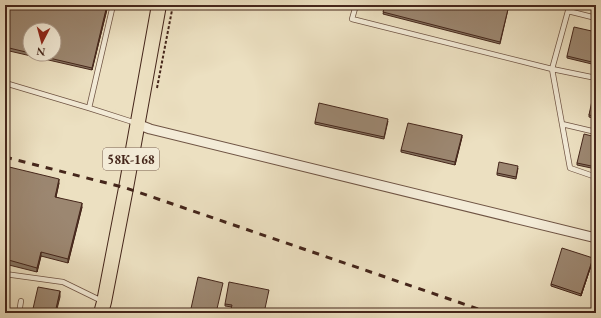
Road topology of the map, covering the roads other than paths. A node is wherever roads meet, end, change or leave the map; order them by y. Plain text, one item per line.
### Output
1 (113, 5) edge
2 (159, 5) edge
3 (356, 5) edge
4 (569, 5) edge
5 (568, 11) junction
6 (596, 18) edge
7 (552, 69) junction
8 (596, 78) edge
9 (5, 83) edge
10 (89, 108) junction
11 (137, 124) junction
12 (562, 124) junction
13 (596, 132) edge
14 (596, 177) edge
15 (596, 238) edge
16 (5, 274) edge
17 (21, 301) dead end
18 (102, 308) edge
19 (19, 313) edge

1 - 10 lane
2 - 11 main road, 58К-168
3 - 7 lane
4 - 5 lane
5 - 6 lane
5 - 7 lane
7 - 8 lane
7 - 12 lane
9 - 10 lane
10 - 11 lane
11 - 15 street
11 - 18 main road, 58К-168
12 - 13 lane
12 - 14 lane
16 - 18 lane
17 - 19 lane

